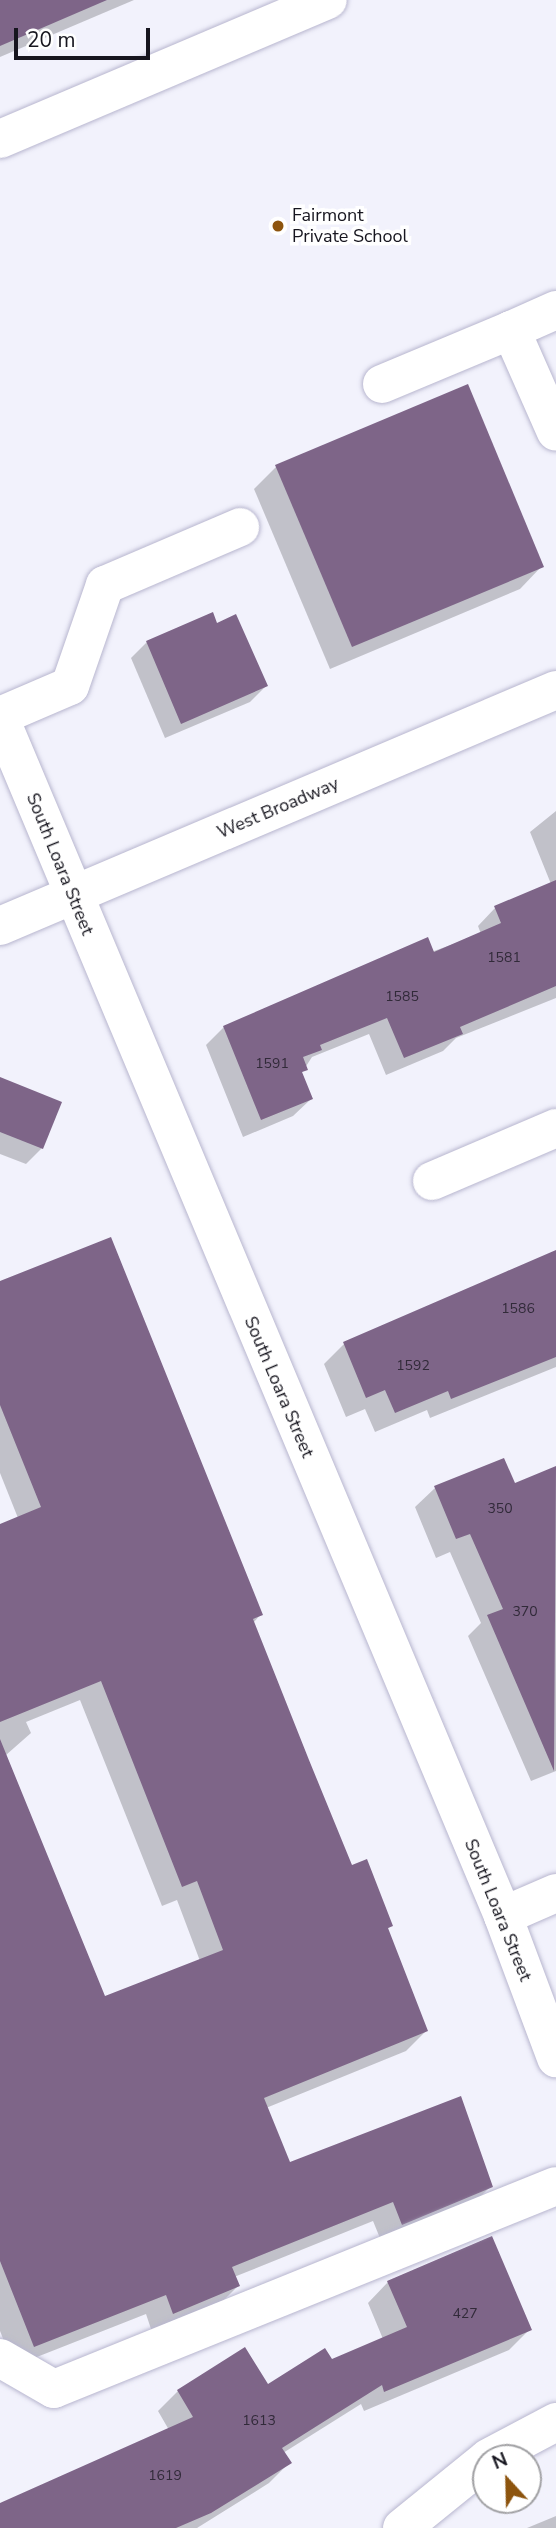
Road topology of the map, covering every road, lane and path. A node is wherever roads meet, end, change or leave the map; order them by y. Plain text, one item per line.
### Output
1 (328, 0) edge
2 (0, 139) edge
3 (556, 310) edge
4 (511, 330) junction
5 (382, 384) dead end
6 (556, 432) edge
7 (240, 527) dead end
8 (556, 690) edge
9 (0, 717) edge
10 (72, 895) junction
11 (0, 926) edge
12 (556, 1128) edge
13 (432, 1181) dead end
14 (556, 1893) edge
15 (503, 1916) junction
16 (556, 2058) edge
17 (556, 2186) edge
18 (0, 2358) edge
19 (556, 2422) edge
20 (515, 2444) edge
21 (472, 2471) edge
22 (402, 2528) edge

1 - 2 street
3 - 4 street
4 - 5 street
4 - 6 street
7 - 9 street
8 - 10 street, West Broadway
9 - 10 street, South Loara Street
10 - 11 street, West Broadway
10 - 15 street, South Loara Street
12 - 13 street
14 - 15 street
15 - 16 street, South Loara Street
17 - 18 street
19 - 20 street
21 - 22 street

